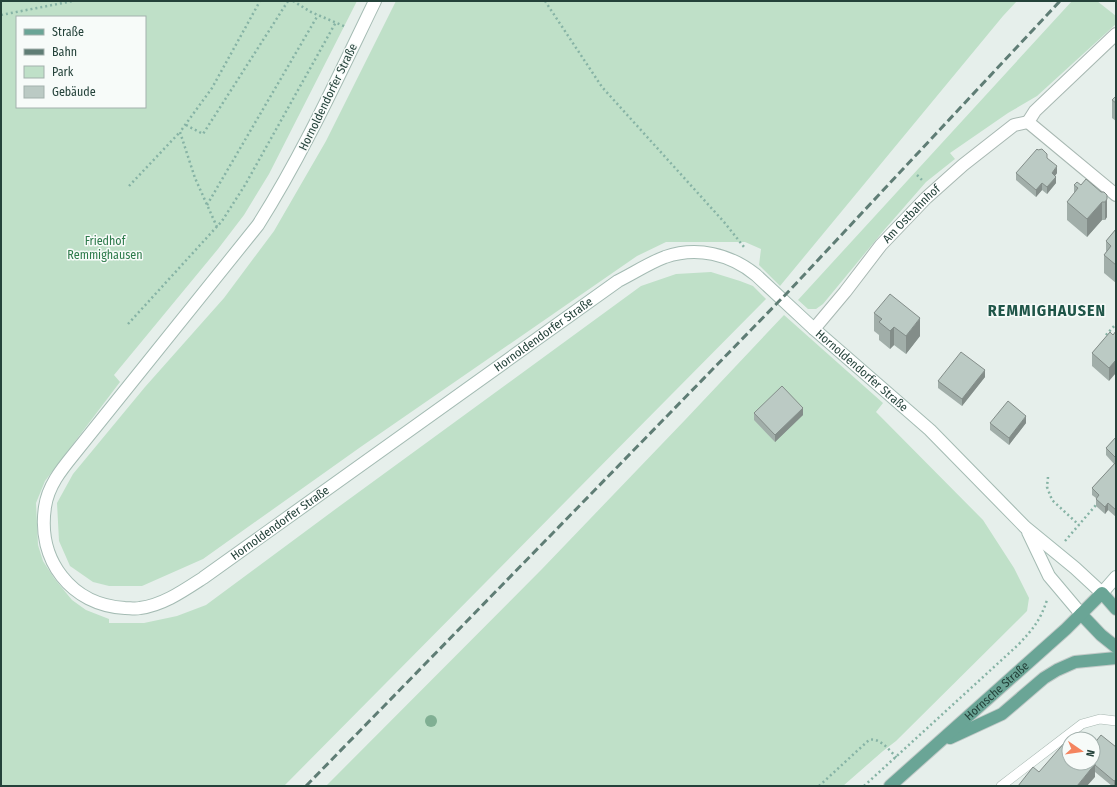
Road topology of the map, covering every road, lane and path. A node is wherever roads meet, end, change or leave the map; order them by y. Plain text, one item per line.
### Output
1 (73, 1) edge
2 (260, 1) edge
3 (288, 1) edge
4 (293, 1) edge
5 (375, 1) edge
6 (545, 1) edge
7 (1, 15) edge
8 (318, 15) junction
9 (336, 22) junction
10 (359, 34) junction
11 (1116, 34) edge
12 (1028, 122) junction
13 (186, 125) junction
14 (180, 132) junction
15 (129, 186) dead end
16 (1116, 195) edge
17 (206, 205) junction
18 (217, 227) junction
19 (746, 249) dead end
20 (128, 324) dead end
21 (1116, 324) edge
22 (814, 329) junction
23 (1110, 340) edge
24 (1048, 477) dead end
25 (1096, 504) edge
26 (1079, 525) junction
27 (1025, 527) junction
28 (1069, 536) dead end
29 (1116, 577) edge
30 (1102, 593) junction
31 (1047, 600) dead end
32 (1116, 609) edge
33 (1081, 614) junction
34 (1116, 647) edge
35 (1116, 658) edge
36 (1116, 721) edge
37 (888, 743) dead end
38 (938, 744) junction
39 (892, 785) edge
40 (819, 786) edge
41 (864, 786) edge
42 (1001, 786) edge

1 - 7 path
2 - 13 path
3 - 13 path
4 - 8 path
5 - 10 street, Hornoldendorfer Straße
6 - 19 path
8 - 9 path
8 - 17 path
9 - 10 path
9 - 18 path
10 - 22 street, Hornoldendorfer Straße
11 - 12 street
12 - 16 street
12 - 22 street, Am Ostbahnhof
13 - 14 path
14 - 15 path
14 - 17 path
17 - 18 path
18 - 20 path
21 - 23 path
22 - 27 street, Hornoldendorfer Straße
24 - 26 path
25 - 26 path
26 - 28 path
27 - 30 street, Hornoldendorfer Straße
27 - 33 street, Hornoldendorfer Straße
29 - 30 street
30 - 32 main road
30 - 33 main road, Hornsche Straße
31 - 41 path
33 - 34 main road
33 - 38 main road, Hornsche Straße
35 - 38 main road
36 - 42 lane
37 - 40 path
38 - 39 main road, Hornsche Straße

